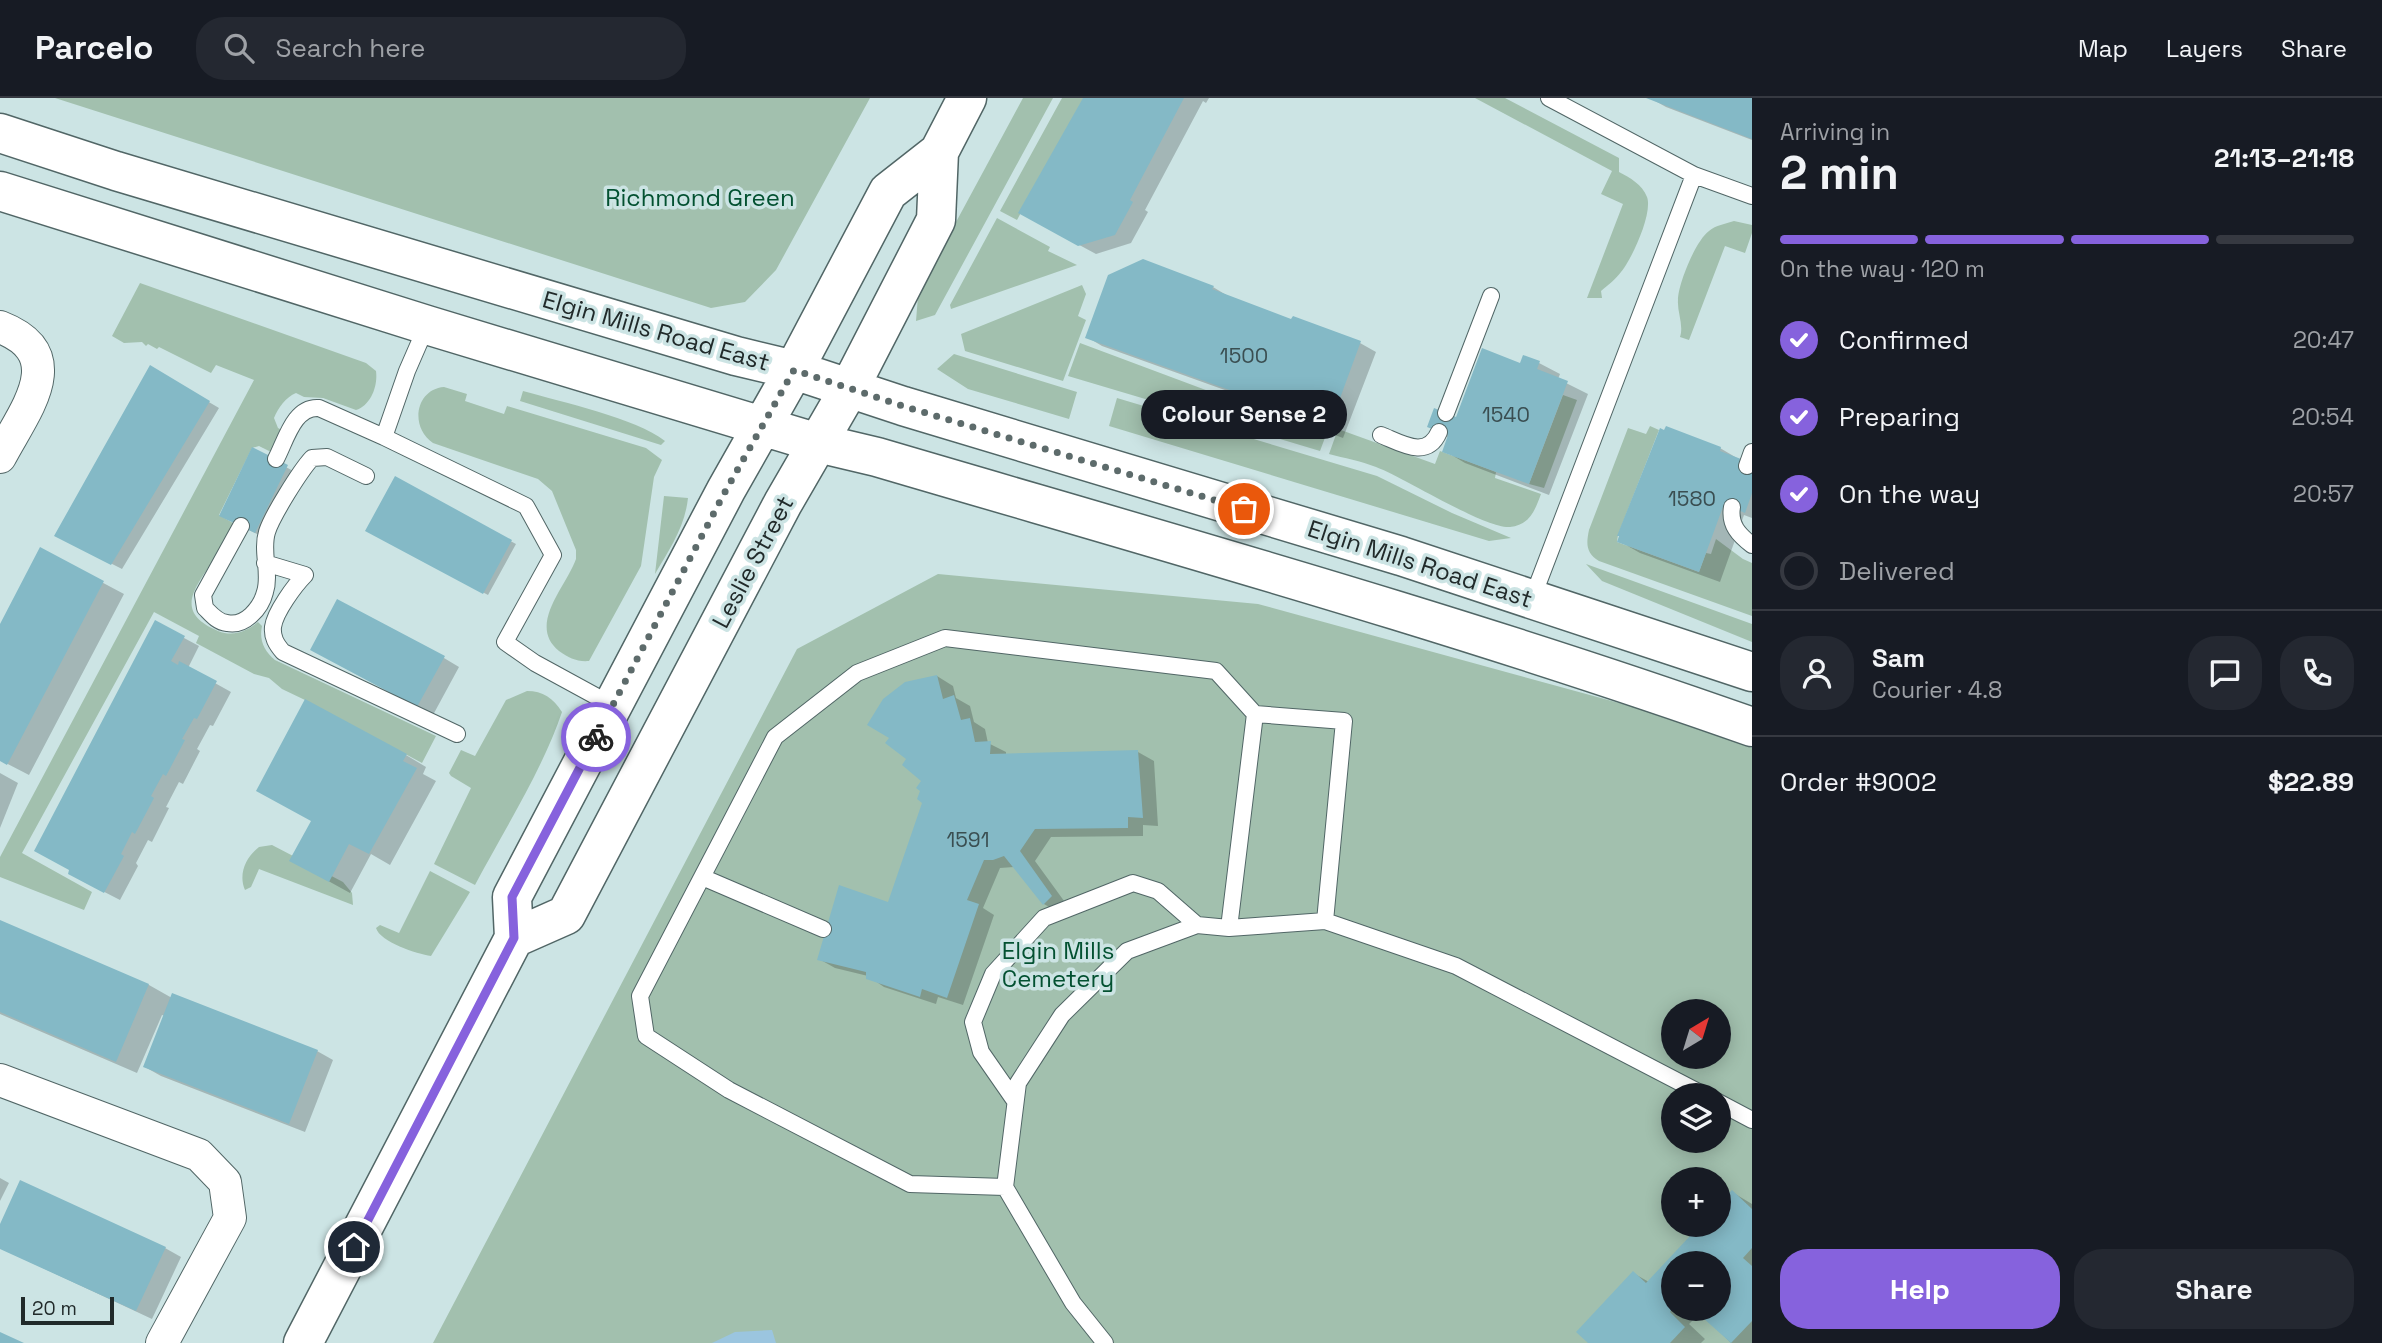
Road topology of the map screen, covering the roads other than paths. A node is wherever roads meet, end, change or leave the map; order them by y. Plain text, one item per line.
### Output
1 (967, 98) edge
2 (1549, 98) edge
3 (0, 133) edge
4 (939, 152) junction
5 (1694, 175) junction
6 (0, 191) edge
7 (1752, 196) edge
8 (1490, 296) dead end
9 (427, 325) junction
10 (0, 327) edge
11 (794, 370) junction
12 (849, 389) junction
13 (1446, 413) dead end
14 (762, 425) junction
15 (1439, 432) dead end
16 (1381, 435) dead end
17 (384, 437) junction
18 (818, 443) junction
19 (0, 457) edge
20 (276, 459) dead end
21 (366, 476) dead end
22 (1731, 507) dead end
23 (241, 526) dead end
24 (1752, 545) edge
25 (265, 563) junction
26 (1532, 599) junction
27 (1752, 672) edge
28 (612, 705) junction
29 (1255, 714) junction
30 (1752, 727) edge
31 (457, 734) dead end
32 (702, 877) junction
33 (1325, 921) junction
34 (1197, 925) junction
35 (1229, 928) junction
36 (823, 929) dead end
37 (514, 938) junction
38 (0, 1080) edge
39 (1681, 1083) edge
40 (1015, 1101) junction
41 (1731, 1108) edge
42 (1752, 1119) edge
43 (1005, 1187) junction
44 (162, 1343) edge
45 (303, 1343) edge
46 (1105, 1343) edge

1 - 4 main road, Leslie Street
2 - 5 lane
3 - 11 main road, Elgin Mills Road East
4 - 11 main road, Leslie Street
4 - 12 main road, Leslie Street
5 - 7 lane
5 - 26 lane
6 - 9 main road
8 - 13 lane
9 - 14 main road
9 - 17 lane
10 - 19 street
11 - 12 main road, Elgin Mills Road East
11 - 14 main road, Leslie Street
12 - 18 main road, Leslie Street
12 - 26 main road, Elgin Mills Road East
14 - 18 main road
14 - 28 main road, Leslie Street
15 - 16 lane
17 - 20 lane
17 - 28 lane
18 - 30 main road
18 - 37 main road, Leslie Street
21 - 25 lane
22 - 24 lane
23 - 25 lane
25 - 31 lane
26 - 27 main road, Elgin Mills Road East
28 - 37 main road, Leslie Street
29 - 32 lane
29 - 33 lane
29 - 35 lane
32 - 36 lane
32 - 43 lane
33 - 35 lane
33 - 39 lane
34 - 35 lane
34 - 40 lane
34 - 40 lane
37 - 45 main road
38 - 44 street
40 - 43 lane
41 - 42 lane
43 - 46 lane

